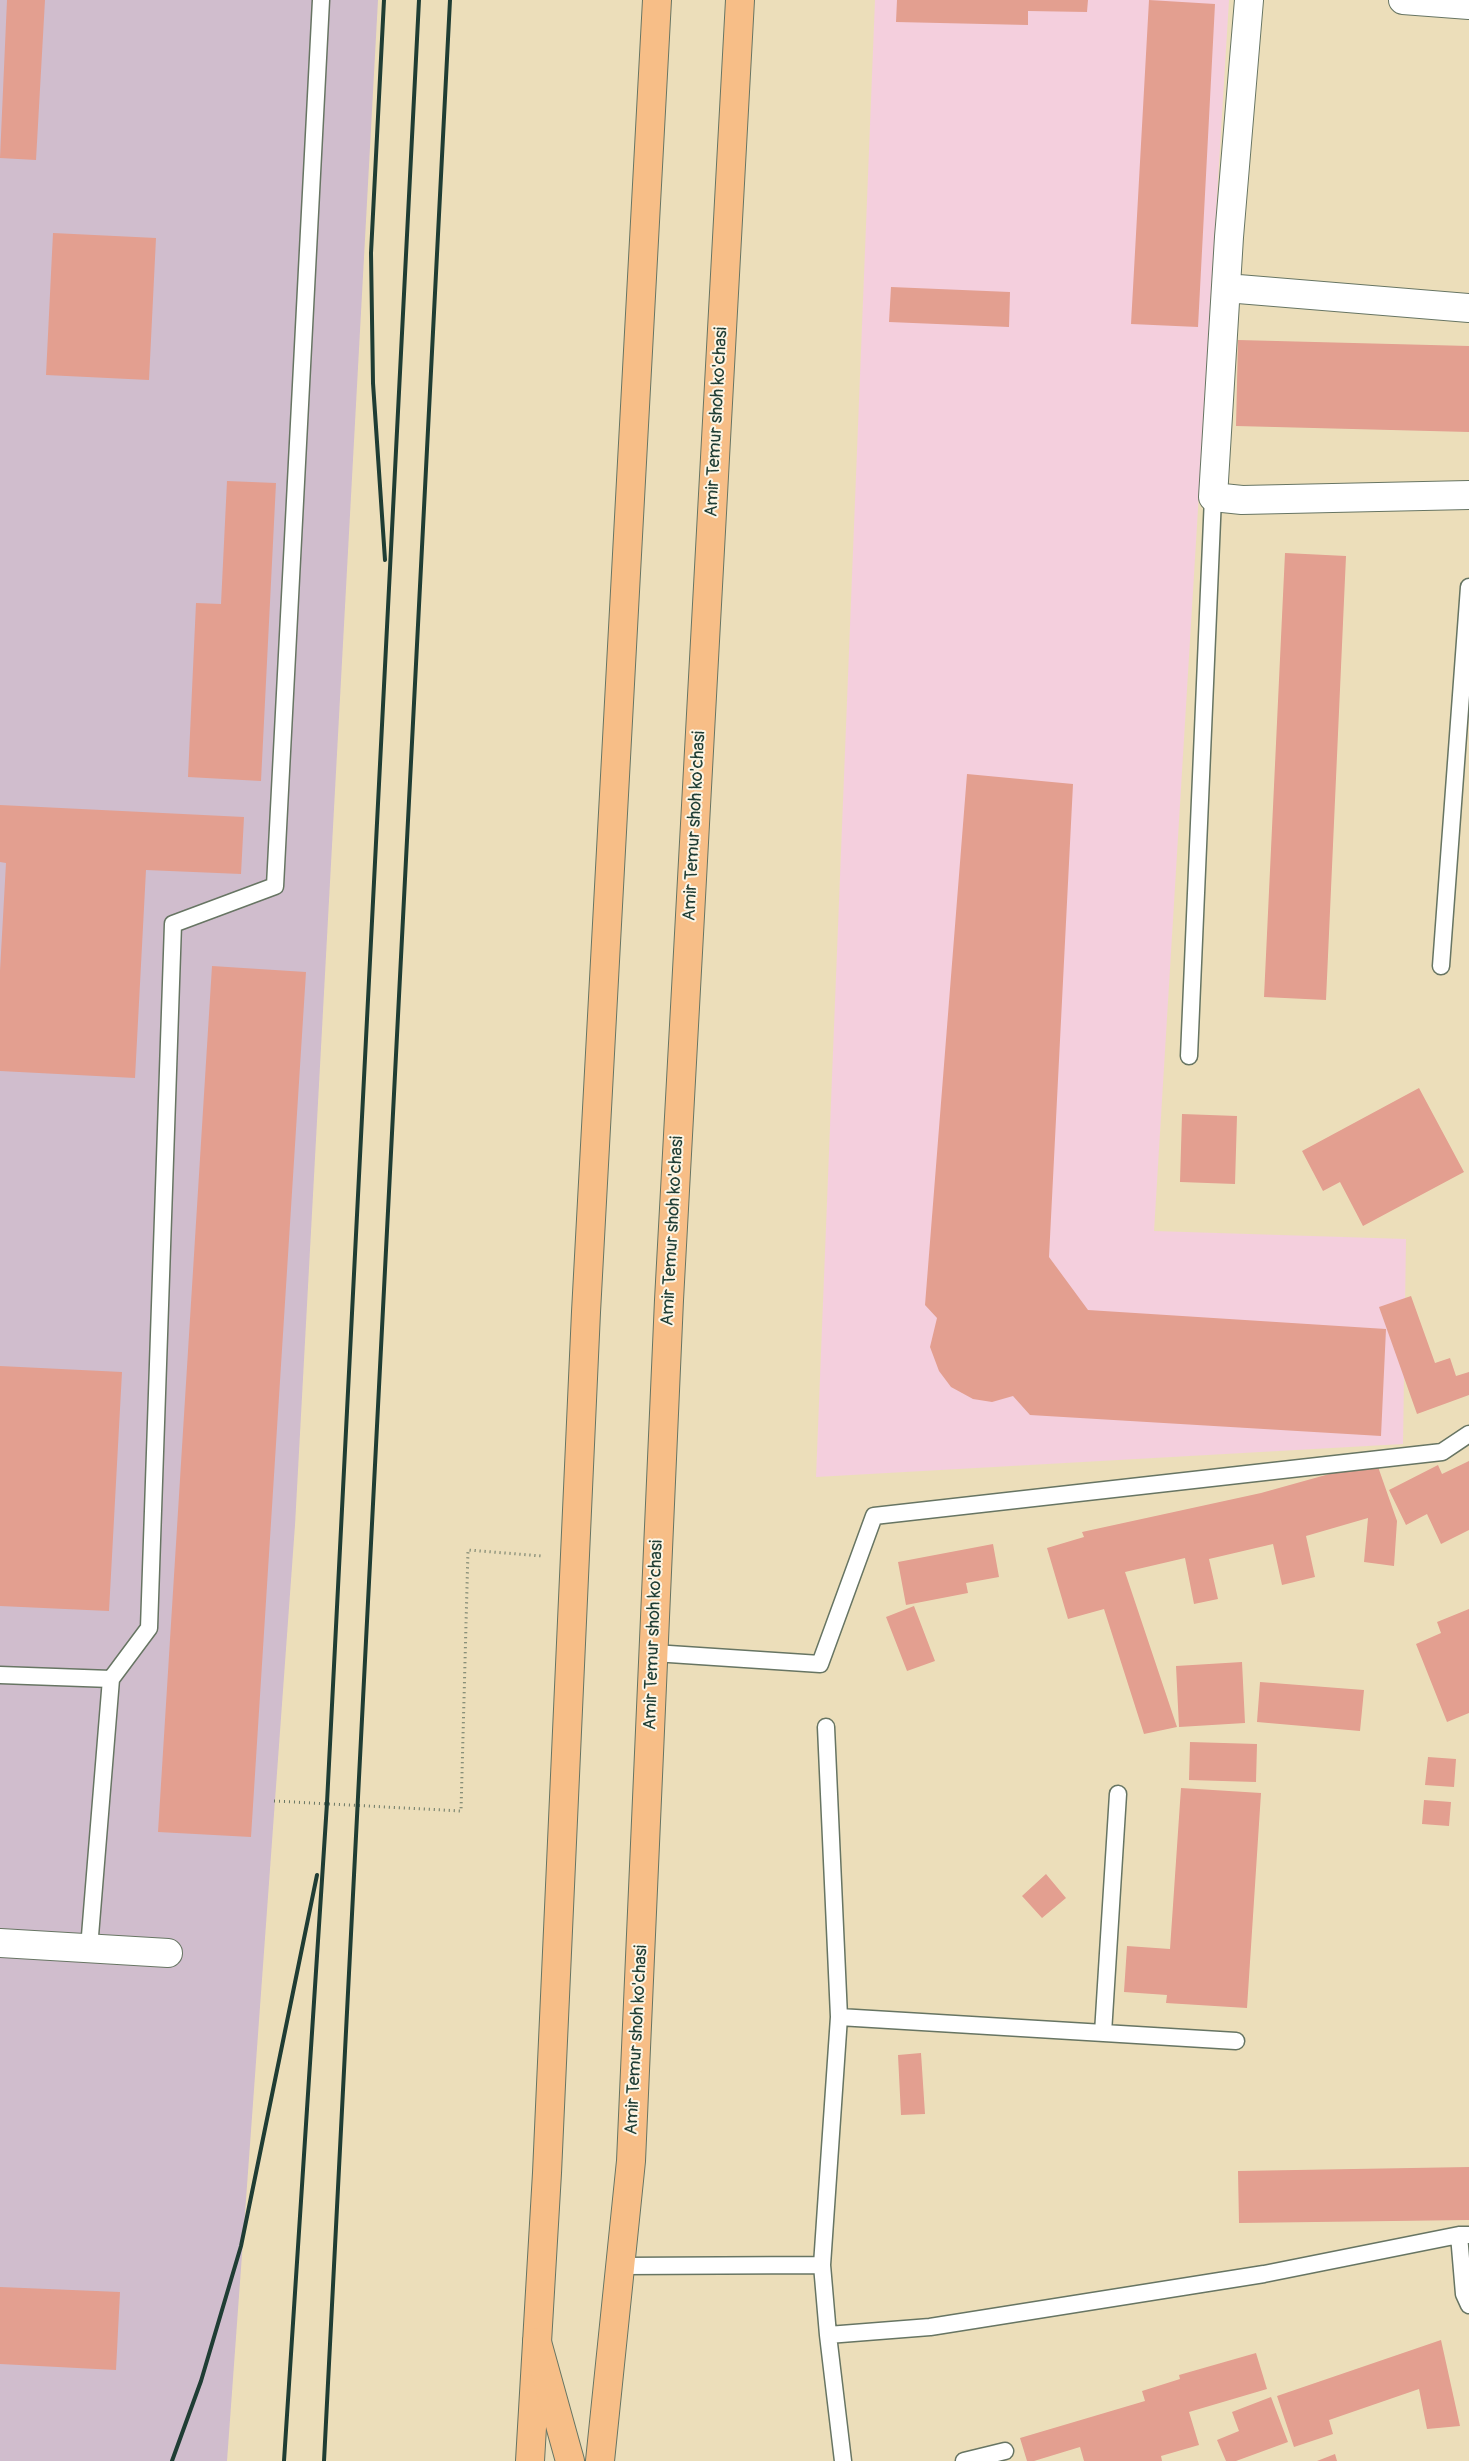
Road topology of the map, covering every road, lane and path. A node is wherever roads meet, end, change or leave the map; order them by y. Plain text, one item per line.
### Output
1 (321, 0) edge
2 (657, 0) edge
3 (740, 0) edge
4 (1249, 0) edge
5 (1403, 0) edge
6 (1469, 5) edge
7 (1226, 288) junction
8 (1469, 308) edge
9 (1469, 494) edge
10 (1213, 497) junction
11 (1469, 587) edge
12 (1441, 966) dead end
13 (1188, 1056) dead end
14 (1469, 1434) edge
15 (574, 1559) junction
16 (654, 1653) junction
17 (0, 1675) edge
18 (111, 1679) junction
19 (826, 1727) dead end
20 (1118, 1794) dead end
21 (274, 1801) dead end
22 (0, 1943) edge
23 (89, 1948) junction
24 (168, 1953) dead end
25 (839, 2017) junction
26 (1103, 2033) junction
27 (1236, 2042) dead end
28 (1464, 2235) edge
29 (822, 2265) junction
30 (621, 2266) junction
31 (1467, 2298) edge
32 (828, 2335) junction
33 (537, 2342) junction
34 (1005, 2452) dead end
35 (530, 2461) edge
36 (570, 2461) edge
37 (600, 2461) edge
38 (843, 2461) edge
39 (964, 2461) edge

1 - 18 lane
2 - 15 main road
3 - 16 main road, Amir Temur shoh ko'chasi
4 - 7 street
5 - 6 street
7 - 8 street
7 - 10 street
9 - 10 street
10 - 13 lane
11 - 12 lane
14 - 16 lane
15 - 21 path
15 - 33 main road
16 - 30 main road, Amir Temur shoh ko'chasi
17 - 18 lane
18 - 23 lane
19 - 25 lane
20 - 26 lane
22 - 23 street
23 - 24 street
25 - 26 lane
25 - 29 lane
26 - 27 lane
28 - 31 lane
28 - 32 lane
29 - 30 lane
29 - 32 lane
30 - 37 main road, Amir Temur shoh ko'chasi
32 - 38 lane
33 - 35 main road
33 - 36 main road
34 - 39 lane

